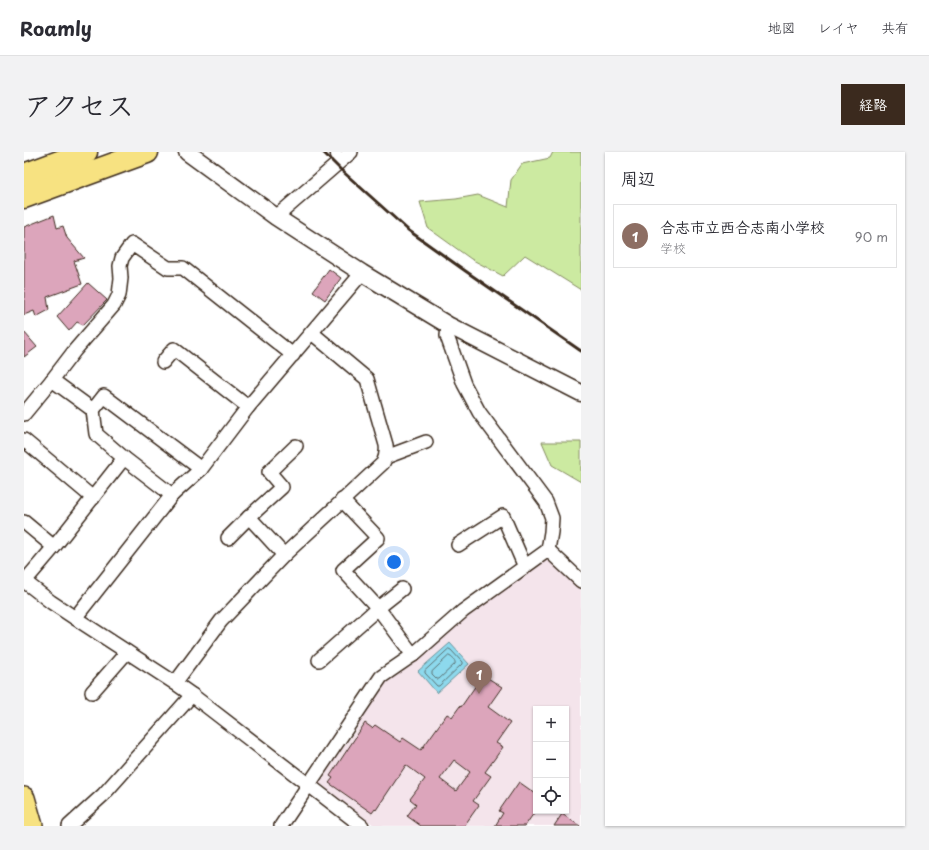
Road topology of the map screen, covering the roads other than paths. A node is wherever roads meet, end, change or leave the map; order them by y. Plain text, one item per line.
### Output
1 (86, 152) edge
2 (187, 152) edge
3 (352, 152) edge
4 (142, 154) edge
5 (338, 156) edge
6 (24, 175) edge
7 (24, 197) edge
8 (276, 217) junction
9 (362, 273) junction
10 (448, 325) junction
11 (312, 333) junction
12 (292, 355) junction
13 (163, 362) dead end
14 (52, 380) junction
15 (581, 393) edge
16 (248, 407) junction
17 (93, 410) junction
18 (24, 414) edge
19 (24, 440) edge
20 (426, 442) dead end
21 (296, 446) dead end
22 (386, 457) junction
23 (124, 458) junction
24 (201, 469) junction
25 (172, 495) junction
26 (93, 498) junction
27 (342, 500) junction
28 (249, 517) junction
29 (24, 522) edge
30 (228, 538) dead end
31 (458, 545) dead end
32 (54, 547) junction
33 (548, 550) junction
34 (284, 555) junction
35 (524, 567) junction
36 (24, 581) edge
37 (581, 581) edge
38 (402, 589) dead end
39 (378, 608) junction
40 (74, 618) junction
41 (126, 652) junction
42 (413, 655) junction
43 (319, 660) dead end
44 (174, 683) junction
45 (92, 692) dead end
46 (192, 695) junction
47 (309, 785) junction
48 (24, 798) edge
49 (32, 826) edge
50 (69, 826) edge
51 (281, 826) edge
52 (362, 826) edge

1 - 6 highway
2 - 8 street
3 - 5 street
4 - 7 highway
5 - 8 street
8 - 9 street
9 - 10 street
9 - 11 street
10 - 15 street
10 - 33 street
11 - 12 street
11 - 22 street
12 - 14 street
12 - 16 street
13 - 16 street
14 - 17 street
14 - 18 street
16 - 24 street
17 - 23 street
17 - 24 street
19 - 26 street
20 - 22 street
21 - 28 street
22 - 27 street
23 - 25 street
23 - 26 street
24 - 25 street
25 - 40 street
26 - 32 street
27 - 34 street
27 - 39 street
28 - 30 street
28 - 34 street
29 - 32 street
31 - 35 street
32 - 36 street
33 - 35 street
33 - 37 street
34 - 44 street
35 - 42 street
36 - 40 street
38 - 39 street
39 - 42 street
39 - 43 street
40 - 41 street
41 - 44 street
41 - 45 street
42 - 47 street
44 - 46 street
46 - 47 street
46 - 50 street
47 - 51 street
47 - 52 street
48 - 49 highway

